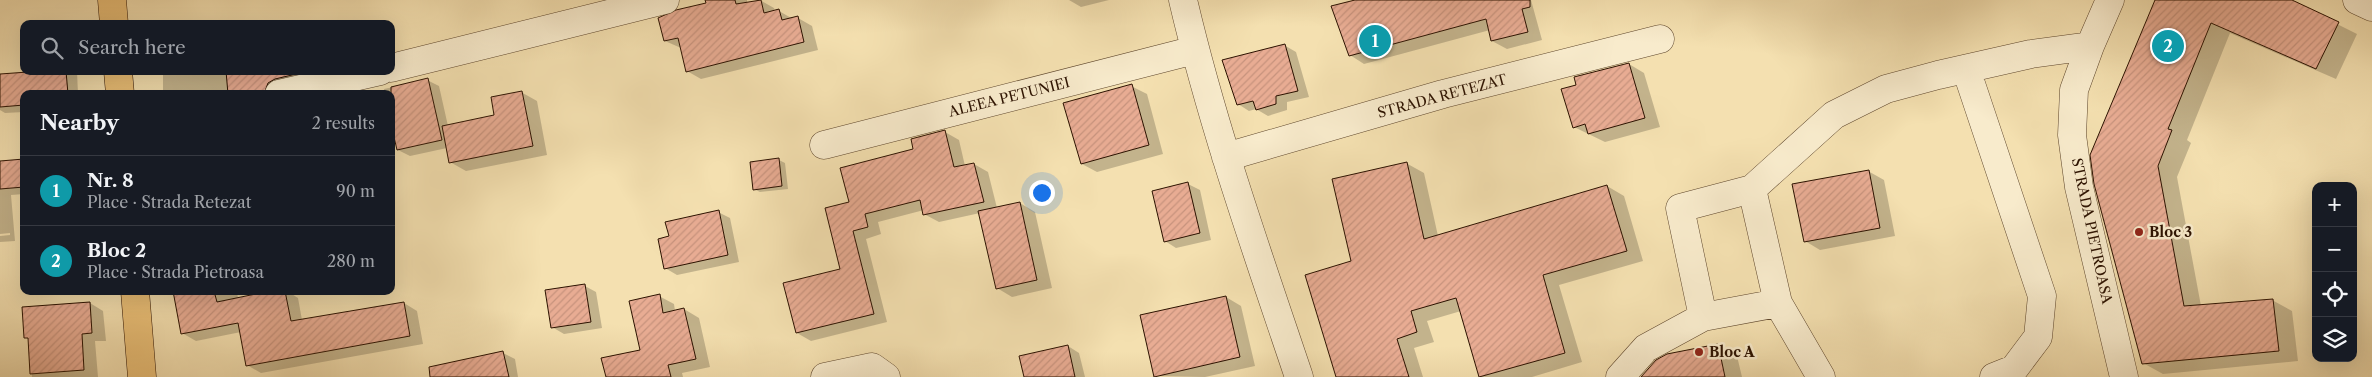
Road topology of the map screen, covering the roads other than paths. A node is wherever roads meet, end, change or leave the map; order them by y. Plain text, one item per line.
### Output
1 (112, 0) edge
2 (665, 0) edge
3 (1184, 0) edge
4 (2110, 0) edge
5 (2357, 0) edge
6 (2372, 7) edge
7 (114, 20) edge
8 (1660, 38) dead end
9 (2090, 46) junction
10 (1195, 50) junction
11 (395, 67) edge
12 (1966, 69) junction
13 (118, 75) edge
14 (362, 75) edge
15 (120, 90) edge
16 (297, 90) edge
17 (824, 145) dead end
18 (1226, 157) junction
19 (1752, 189) junction
20 (135, 295) edge
21 (1778, 303) junction
22 (1703, 317) junction
23 (142, 377) edge
24 (825, 377) edge
25 (886, 377) edge
26 (1299, 377) edge
27 (1620, 377) edge
28 (1821, 377) edge
29 (1994, 377) edge
30 (2124, 377) edge

1 - 7 main road
2 - 11 street
3 - 10 street
4 - 9 street, STRADA PIETROASA
5 - 6 street
8 - 18 street, STRADA RETEZAT
9 - 12 street
9 - 30 street, STRADA PIETROASA
10 - 17 street, ALEEA PETUNIEI
10 - 18 street
12 - 19 street
12 - 29 street
13 - 15 main road
14 - 16 street
18 - 26 street
19 - 21 street
19 - 22 street
20 - 23 main road
21 - 22 street
21 - 28 street
22 - 27 street
24 - 25 street

